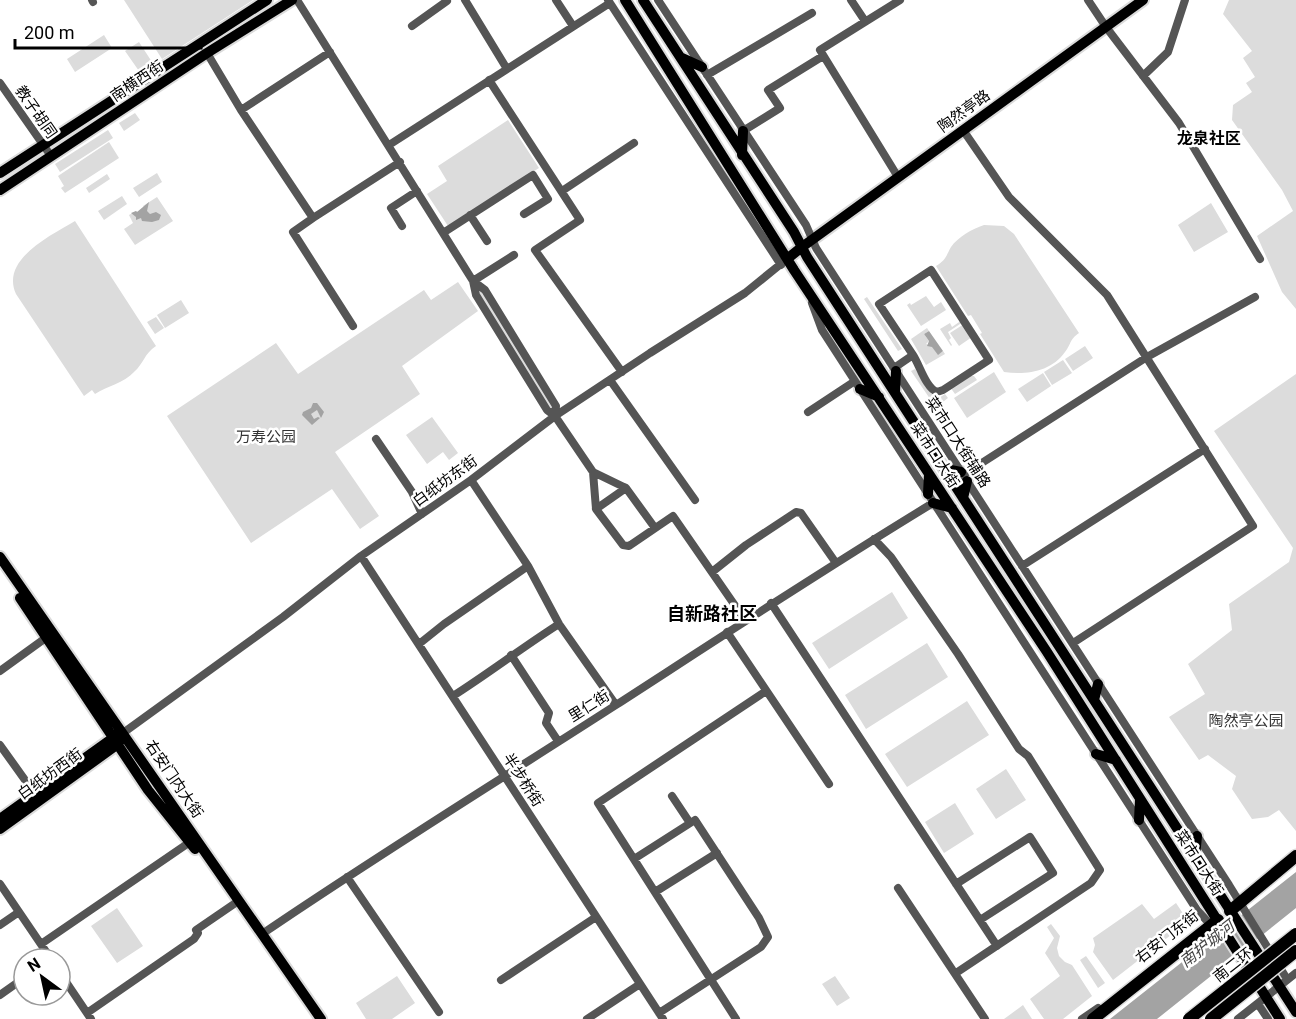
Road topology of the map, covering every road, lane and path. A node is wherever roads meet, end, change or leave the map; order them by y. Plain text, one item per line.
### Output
1 (267, 0) edge
2 (292, 0) edge
3 (297, 0) edge
4 (448, 0) edge
5 (465, 0) edge
6 (556, 0) edge
7 (625, 0) edge
8 (643, 0) edge
9 (658, 0) edge
10 (851, 0) edge
11 (900, 0) edge
12 (1088, 0) edge
13 (1143, 0) edge
14 (1185, 0) edge
15 (609, 2) edge
16 (812, 13) dead end
17 (865, 21) junction
18 (412, 26) dead end
19 (573, 26) junction
20 (1106, 27) junction
21 (330, 52) junction
22 (207, 53) junction
23 (822, 53) junction
24 (678, 56) junction
25 (507, 69) junction
26 (704, 71) junction
27 (1143, 76) junction
28 (489, 80) junction
29 (0, 83) edge
30 (242, 110) junction
31 (963, 130) junction
32 (743, 131) junction
33 (634, 143) dead end
34 (43, 145) junction
35 (389, 145) junction
36 (742, 155) junction
37 (51, 156) junction
38 (400, 162) junction
39 (0, 173) edge
40 (898, 177) junction
41 (0, 190) edge
42 (417, 190) junction
43 (562, 191) junction
44 (524, 214) dead end
45 (470, 215) junction
46 (313, 218) junction
47 (402, 226) dead end
48 (443, 233) junction
49 (487, 241) dead end
50 (806, 243) junction
51 (514, 255) dead end
52 (1260, 259) dead end
53 (784, 262) junction
54 (473, 281) junction
55 (809, 294) junction
56 (1255, 297) dead end
57 (353, 326) dead end
58 (913, 355) junction
59 (1147, 357) junction
60 (895, 369) junction
61 (622, 372) junction
62 (610, 380) junction
63 (857, 385) junction
64 (895, 392) junction
65 (879, 397) junction
66 (808, 412) dead end
67 (555, 416) junction
68 (376, 439) dead end
69 (1205, 449) junction
70 (945, 470) junction
71 (593, 472) junction
72 (929, 474) junction
73 (964, 476) junction
74 (471, 480) junction
75 (626, 488) junction
76 (930, 498) junction
77 (963, 498) junction
78 (695, 500) dead end
79 (952, 508) junction
80 (596, 509) junction
81 (422, 514) junction
82 (655, 528) junction
83 (874, 539) junction
84 (361, 556) junction
85 (836, 563) junction
86 (1, 565) edge
87 (528, 566) junction
88 (1022, 566) junction
89 (711, 572) junction
90 (771, 603) junction
91 (745, 620) junction
92 (559, 624) junction
93 (727, 632) junction
94 (47, 637) junction
95 (1073, 643) junction
96 (419, 644) junction
97 (511, 655) junction
98 (0, 670) edge
99 (1098, 684) junction
100 (766, 691) junction
101 (453, 696) junction
102 (1094, 700) junction
103 (616, 705) junction
104 (118, 738) junction
105 (558, 741) junction
106 (0, 745) edge
107 (1096, 754) junction
108 (1116, 760) junction
109 (505, 776) junction
110 (829, 784) dead end
111 (34, 794) junction
112 (672, 796) dead end
113 (1140, 798) junction
114 (0, 819) edge
115 (1139, 820) junction
116 (690, 823) junction
117 (0, 828) edge
118 (1197, 836) junction
119 (190, 842) junction
120 (717, 853) junction
121 (1296, 854) edge
122 (1195, 857) junction
123 (634, 859) junction
124 (347, 877) junction
125 (956, 884) junction
126 (0, 885) edge
127 (898, 888) dead end
128 (655, 892) junction
129 (234, 904) junction
130 (1235, 908) junction
131 (19, 912) junction
132 (596, 917) junction
133 (980, 920) junction
134 (1216, 921) junction
135 (0, 925) edge
136 (262, 934) junction
137 (1296, 934) edge
138 (41, 944) junction
139 (997, 946) junction
140 (43, 947) edge
141 (1296, 951) edge
142 (956, 973) junction
143 (1296, 973) edge
144 (501, 980) dead end
145 (710, 980) junction
146 (1284, 983) junction
147 (640, 984) junction
148 (72, 991) edge
149 (1262, 1000) junction
150 (1296, 1011) edge
151 (439, 1012) dead end
152 (89, 1016) edge
153 (661, 1016) edge
154 (313, 1019) edge
155 (321, 1019) edge
156 (587, 1019) edge
157 (736, 1019) edge
158 (985, 1019) edge
159 (1082, 1019) edge
160 (1093, 1019) edge
161 (1189, 1019) edge
162 (1211, 1019) edge
163 (1238, 1019) edge
164 (1268, 1019) edge
165 (1280, 1019) edge

1 - 34 main road, 南横西街
2 - 22 main road, 南横西街
3 - 21 street
4 - 18 street
5 - 25 street
6 - 19 street
7 - 53 main road, 菜市口大街
8 - 24 main road, 菜市口大街
9 - 26 street, 菜市口大街辅路
10 - 17 street
11 - 17 street
12 - 20 street
13 - 20 main road, 陶然亭路
14 - 27 street
15 - 19 street
15 - 53 street
16 - 26 street
17 - 23 street
19 - 25 street
20 - 27 street
20 - 31 main road, 陶然亭路
21 - 30 street
21 - 35 street
22 - 30 street
22 - 37 main road, 南横西街
23 - 32 street
23 - 40 street
24 - 26 main road
24 - 36 main road, 菜市口大街
25 - 28 street
26 - 32 street, 菜市口大街辅路
27 - 52 street
28 - 35 street
28 - 43 street
29 - 34 street, 教子胡同
30 - 46 street
31 - 40 main road, 陶然亭路
31 - 59 street
32 - 36 main road
32 - 50 street, 菜市口大街辅路
33 - 43 street
34 - 37 street, 教子胡同
34 - 39 main road, 南横西街
35 - 38 street
36 - 50 main road, 菜市口大街
37 - 41 main road, 南横西街
38 - 42 street
38 - 46 street
40 - 50 main road, 陶然亭路
42 - 47 street
42 - 48 street
43 - 61 street
44 - 45 street
45 - 48 street
45 - 49 street
46 - 57 street
48 - 54 street
50 - 53 main road, 陶然亭路
50 - 60 street, 菜市口大街辅路
50 - 64 main road, 菜市口大街
51 - 54 street
53 - 55 main road, 菜市口大街
53 - 61 street, 白纸坊东街
54 - 67 street
55 - 63 street
55 - 65 main road, 菜市口大街
56 - 59 street
58 - 58 street
58 - 60 street
59 - 69 street
59 - 73 street
60 - 64 main road
60 - 73 street, 菜市口大街辅路
61 - 62 street, 白纸坊东街
62 - 67 street, 白纸坊东街
62 - 78 street
63 - 65 main road
63 - 66 street
63 - 76 street
64 - 70 main road, 菜市口大街
65 - 72 main road, 菜市口大街
67 - 71 street
67 - 74 street, 白纸坊东街
68 - 81 street
69 - 88 street
69 - 95 street
70 - 73 main road
70 - 77 main road, 菜市口大街
71 - 75 street
71 - 80 street
72 - 76 main road
72 - 79 main road, 菜市口大街
73 - 77 main road
73 - 88 street, 菜市口大街辅路
74 - 81 street, 白纸坊东街
74 - 87 street
75 - 80 street
75 - 82 street
76 - 79 main road
76 - 83 street, 里仁街
76 - 107 street
77 - 102 main road, 菜市口大街
79 - 108 main road, 菜市口大街
80 - 82 street
81 - 84 street, 白纸坊东街
82 - 89 street
83 - 85 street, 里仁街
83 - 139 street
84 - 96 street, 半步桥街
84 - 104 street, 白纸坊东街
85 - 89 street
85 - 90 street, 里仁街
86 - 94 main road, 右安门内大街
86 - 104 main road, 右安门内大街
87 - 92 street
87 - 96 street
88 - 95 street, 菜市口大街辅路
89 - 91 street
90 - 91 street, 里仁街
90 - 125 street
91 - 93 street, 里仁街
92 - 97 street
92 - 103 street
93 - 100 street
93 - 103 street, 里仁街
94 - 98 street
94 - 104 main road, 右安门内大街
95 - 99 street, 菜市口大街辅路
96 - 101 street, 半步桥街
97 - 101 street
97 - 105 street
99 - 102 main road
99 - 118 street, 菜市口大街辅路
100 - 110 street
100 - 123 street
101 - 109 street, 半步桥街
102 - 122 main road, 菜市口大街
103 - 105 street, 里仁街
104 - 111 main road, 白纸坊西街
104 - 117 main road, 白纸坊西街
104 - 119 main road, 右安门内大街
104 - 136 main road, 右安门内大街
105 - 109 street, 里仁街
106 - 111 street
107 - 108 main road
107 - 115 street
108 - 113 main road, 菜市口大街
109 - 124 street, 里仁街
109 - 132 street, 半步桥街
111 - 114 main road, 白纸坊西街
112 - 116 street
113 - 115 main road
113 - 134 main road, 菜市口大街
115 - 134 street
116 - 120 street
116 - 123 street
118 - 122 main road
118 - 130 street, 菜市口大街辅路
119 - 129 main road, 右安门内大街
119 - 138 street
120 - 128 street
120 - 145 street
121 - 130 highway
122 - 130 main road, 菜市口大街
123 - 128 street
124 - 136 street, 里仁街
124 - 151 street
125 - 133 street
125 - 133 street
126 - 131 street
127 - 142 street
128 - 145 street
129 - 152 street
129 - 154 main road, 右安门内大街
130 - 134 street, 右安门东街
130 - 146 main road, 菜市口大街
131 - 135 street
131 - 138 street
132 - 144 street
132 - 147 street, 半步桥街
133 - 139 street
134 - 149 main road, 菜市口大街
134 - 159 street, 右安门东街
134 - 160 highway
136 - 155 main road, 右安门内大街
137 - 161 highway, 南二环, bridge
138 - 140 street
139 - 142 street
141 - 162 highway, 南二环, bridge
142 - 158 street
143 - 146 street
145 - 153 street
145 - 157 street
146 - 149 street
146 - 150 main road, 菜市口大街
147 - 153 street, 半步桥街
147 - 156 street
148 - 152 street
149 - 163 street
149 - 164 street
149 - 165 main road, 菜市口大街

